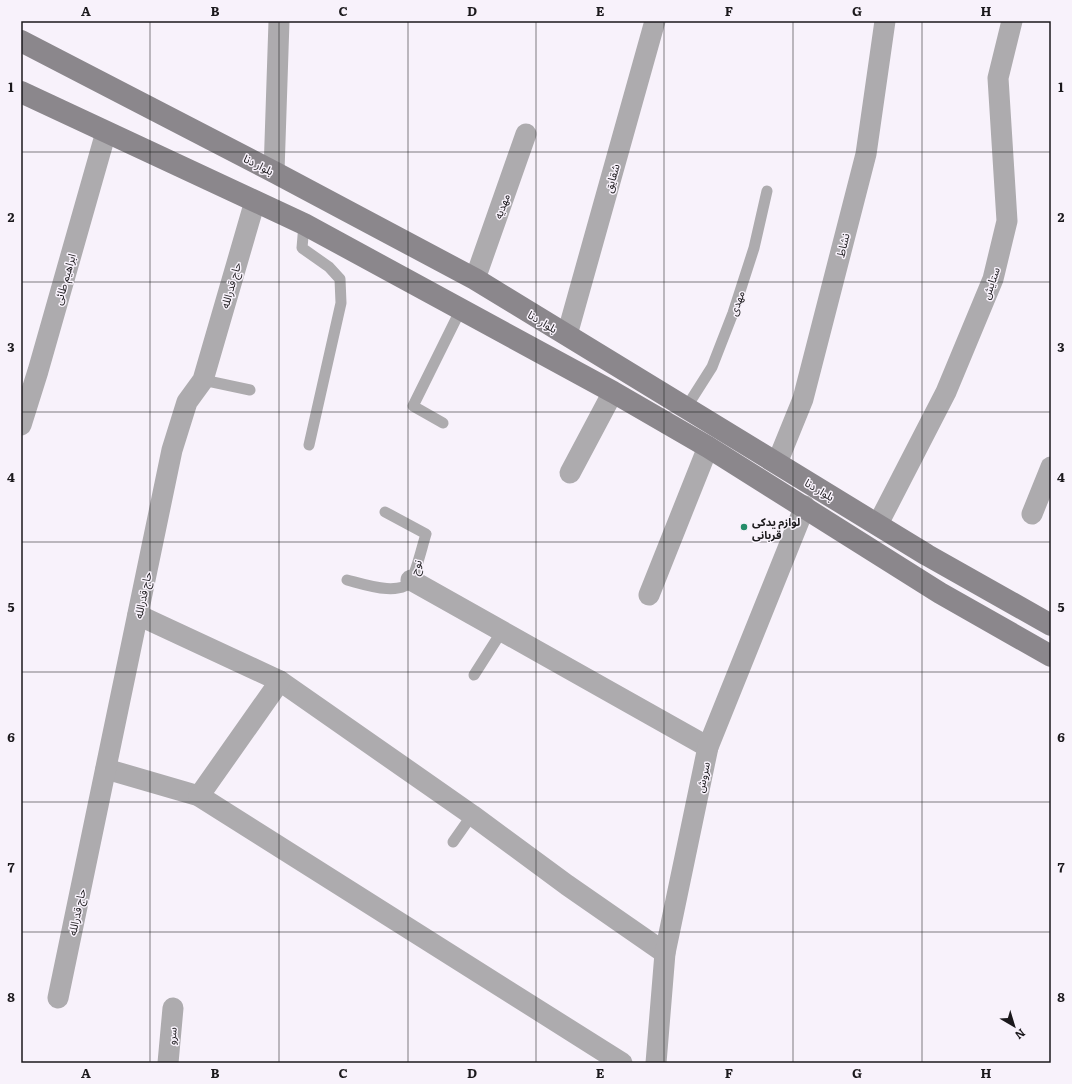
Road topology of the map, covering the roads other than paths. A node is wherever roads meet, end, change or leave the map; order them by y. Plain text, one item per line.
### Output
1 (279, 21) edge
2 (655, 21) edge
3 (885, 21) edge
4 (1012, 21) edge
5 (21, 41) edge
6 (21, 92) edge
7 (106, 132) junction
8 (526, 134) dead end
9 (274, 172) junction
10 (767, 191) dead end
11 (255, 201) junction
12 (304, 224) junction
13 (372, 224) junction
14 (354, 251) junction
15 (475, 279) junction
16 (461, 309) junction
17 (567, 335) junction
18 (203, 380) junction
19 (250, 390) dead end
20 (613, 392) junction
21 (686, 408) junction
22 (443, 423) dead end
23 (21, 425) edge
24 (309, 445) dead end
25 (708, 447) junction
26 (777, 463) junction
27 (1051, 467) edge
28 (570, 473) dead end
29 (805, 506) junction
30 (385, 512) dead end
31 (1032, 514) dead end
32 (878, 524) junction
33 (347, 580) dead end
34 (411, 580) junction
35 (649, 595) dead end
36 (138, 615) junction
37 (1051, 625) edge
38 (502, 631) junction
39 (1051, 656) edge
40 (474, 675) dead end
41 (280, 681) junction
42 (708, 747) junction
43 (106, 769) junction
44 (199, 796) junction
45 (472, 815) junction
46 (453, 842) dead end
47 (665, 952) junction
48 (58, 998) dead end
49 (173, 1008) dead end
50 (168, 1063) edge
51 (622, 1063) edge
52 (656, 1063) edge

1 - 9 street
2 - 17 street, شقایق
3 - 26 street, نشاط
4 - 32 street, ستایش
5 - 9 main road, بلوار دنا
6 - 7 main road, بلوار دنا
7 - 11 main road, بلوار دنا
7 - 23 street, ابراهیم طائی
8 - 15 street, مهدیه
9 - 13 main road, بلوار دنا
10 - 21 lane, مهدی
11 - 12 main road, بلوار دنا
11 - 18 street, حاج قدرالله
12 - 14 main road, بلوار دنا
12 - 24 lane
13 - 14 main road
13 - 15 main road, بلوار دنا
14 - 16 main road, بلوار دنا
15 - 17 main road, بلوار دنا
16 - 20 main road, بلوار دنا
16 - 22 lane
17 - 21 main road, بلوار دنا
18 - 19 lane
18 - 36 street, حاج قدرالله
20 - 25 main road, بلوار دنا
20 - 28 street
21 - 26 main road, بلوار دنا
25 - 29 main road, بلوار دنا
25 - 35 street
26 - 32 main road, بلوار دنا
27 - 31 street
29 - 39 main road, بلوار دنا
29 - 42 street, سروش
30 - 34 lane, نوح
32 - 37 main road, بلوار دنا
33 - 34 lane, نوح
34 - 38 street
36 - 41 street
36 - 43 street, حاج قدرالله
38 - 40 lane
38 - 42 street
41 - 44 street
41 - 45 street
42 - 47 street, سروش
43 - 44 street
43 - 48 street, حاج قدرالله
44 - 51 street
45 - 46 lane
45 - 47 street
47 - 52 street, سروش
49 - 50 street, سرو

